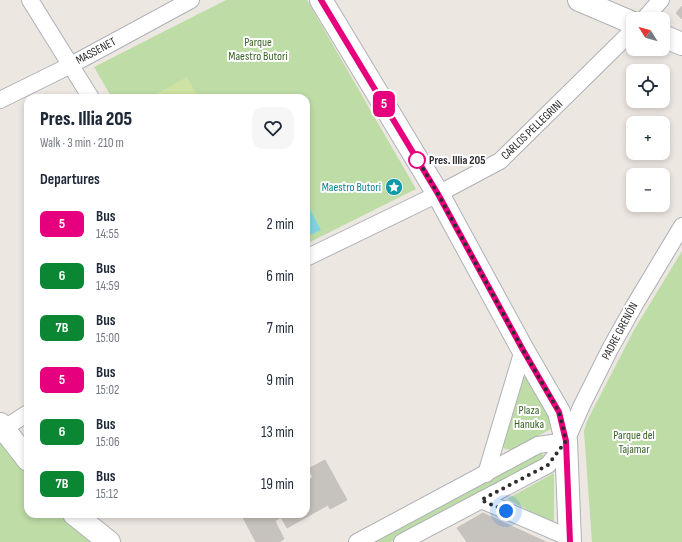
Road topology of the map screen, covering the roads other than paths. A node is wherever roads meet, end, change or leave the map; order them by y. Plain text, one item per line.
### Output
1 (30, 0) edge
2 (191, 0) edge
3 (321, 0) edge
4 (579, 0) edge
5 (661, 0) edge
6 (650, 12) edge
7 (626, 20) edge
8 (626, 37) edge
9 (670, 39) edge
10 (682, 44) edge
11 (71, 64) junction
12 (89, 94) edge
13 (0, 100) edge
14 (438, 194) junction
15 (682, 226) edge
16 (310, 256) edge
17 (523, 350) junction
18 (24, 415) edge
19 (1, 428) edge
20 (566, 441) junction
21 (24, 455) edge
22 (486, 474) junction
23 (481, 500) junction
24 (79, 518) edge
25 (570, 540) edge
26 (109, 542) edge
27 (357, 542) edge
28 (402, 542) edge

1 - 11 street
2 - 11 street, MASSENET
3 - 14 street
4 - 7 street
5 - 6 street
8 - 14 street, CARLOS PELLEGRINI
9 - 10 street
11 - 12 street
11 - 13 street, MASSENET
14 - 16 street, CARLOS PELLEGRINI
14 - 17 street
15 - 20 street, PADRE GRENÓN
17 - 20 street
17 - 22 street
18 - 19 street
19 - 21 street
20 - 22 street
20 - 23 street, PADRE GRENÓN
20 - 25 street
22 - 27 street
23 - 25 street
23 - 28 street, PADRE GRENÓN
24 - 26 street

